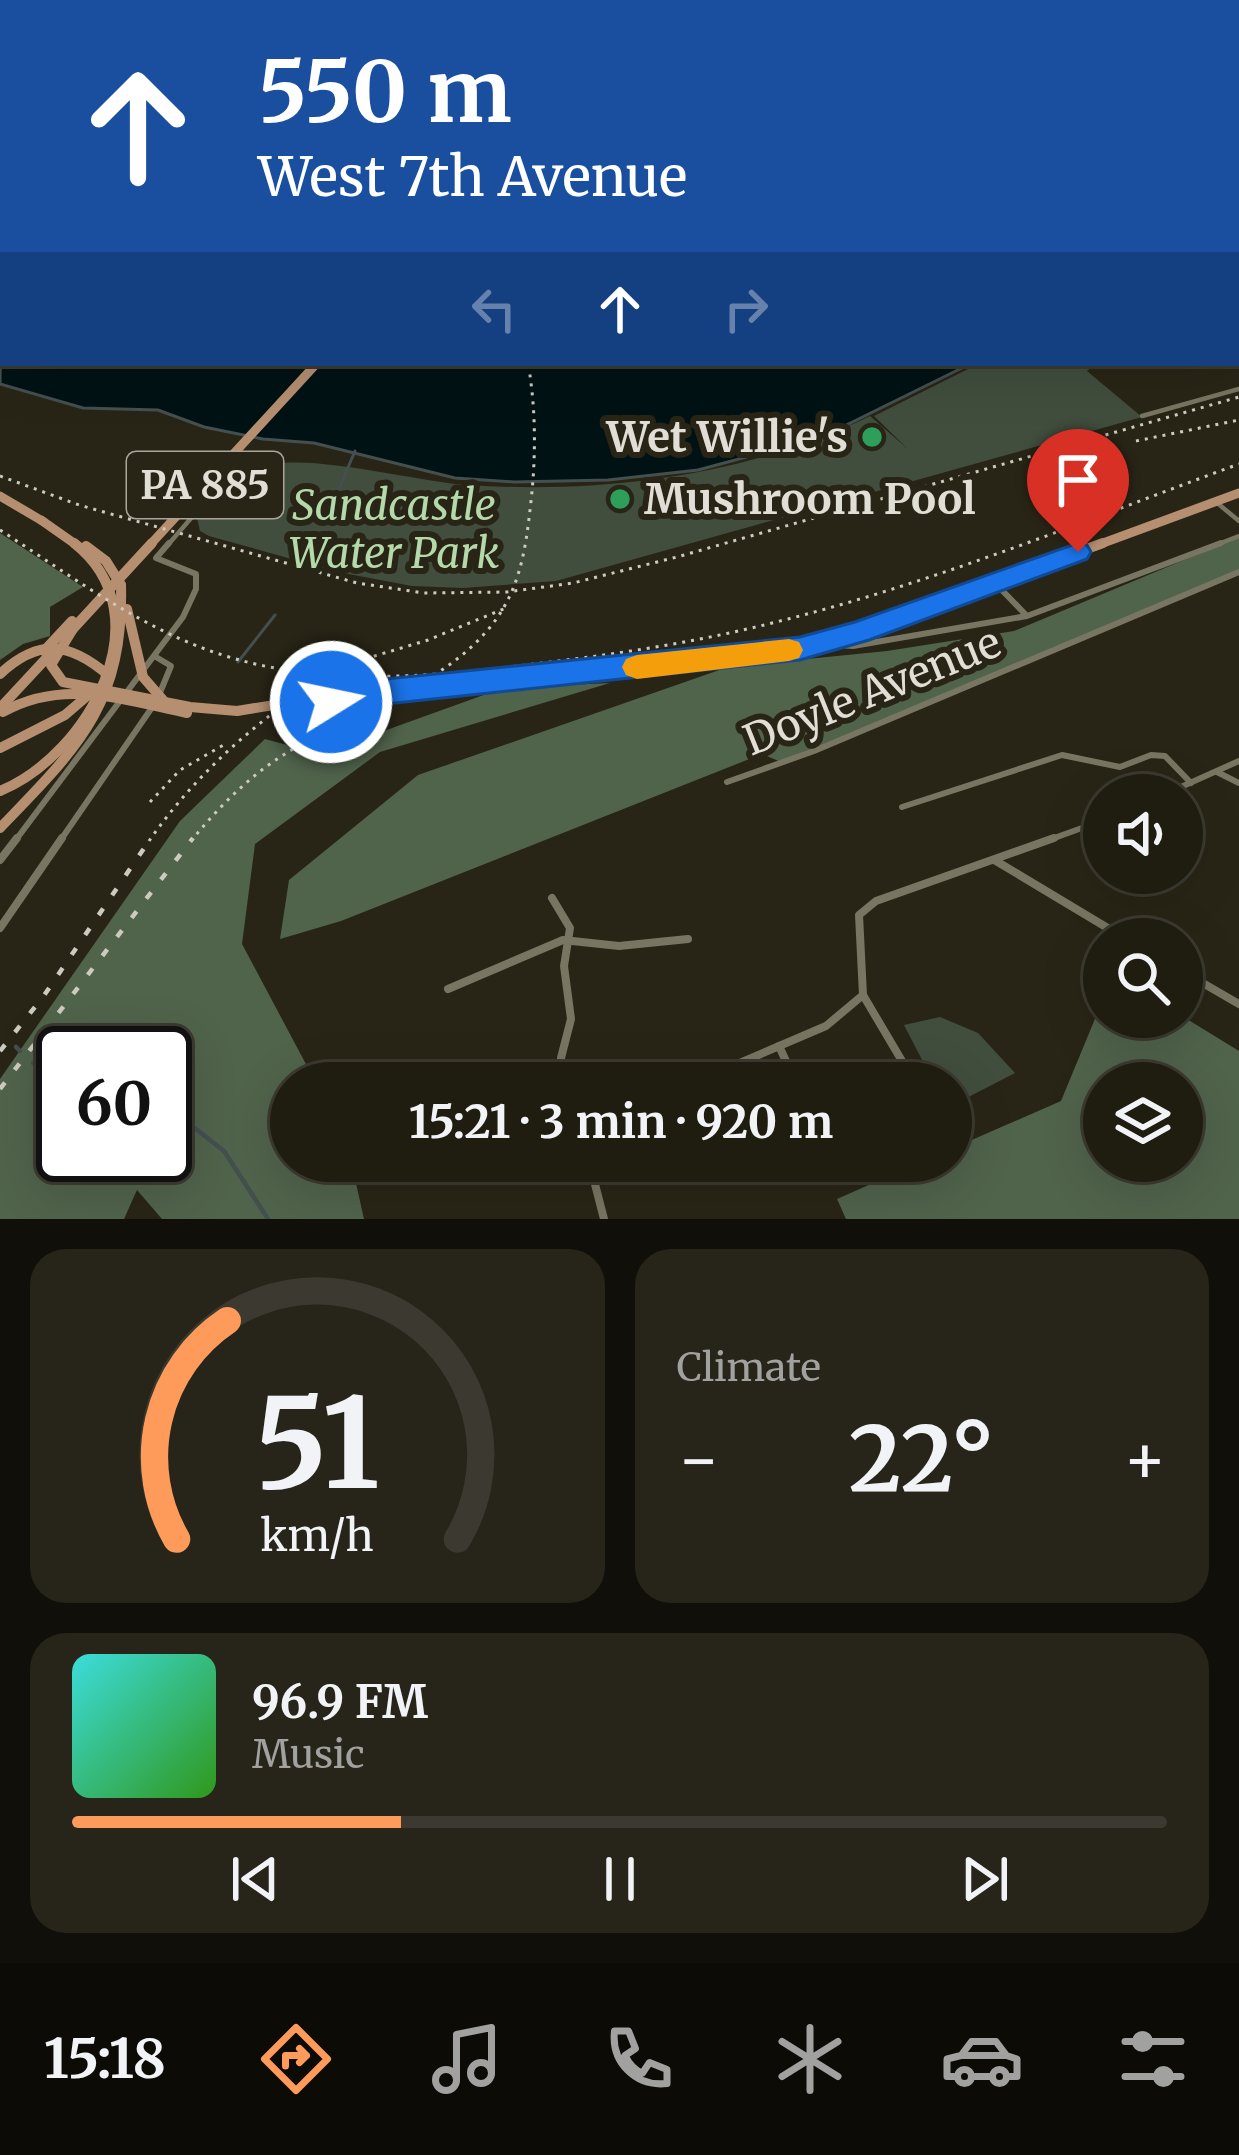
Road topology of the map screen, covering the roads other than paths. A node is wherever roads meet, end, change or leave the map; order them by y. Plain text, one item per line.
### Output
1 (547, 0) edge
2 (568, 0) edge
3 (311, 366) edge
4 (1239, 389) edge
5 (1142, 416) dead end
6 (1239, 493) edge
7 (0, 496) edge
8 (205, 502) dead end
9 (1216, 502) junction
10 (41, 520) junction
11 (1239, 521) edge
12 (1239, 536) edge
13 (1239, 572) edge
14 (995, 583) junction
15 (121, 585) junction
16 (89, 606) junction
17 (1027, 616) junction
18 (820, 644) junction
19 (57, 645) junction
20 (156, 656) junction
21 (107, 661) junction
22 (0, 674) edge
23 (72, 688) junction
24 (140, 697) junction
25 (0, 698) edge
26 (124, 699) junction
27 (330, 699) junction
28 (160, 703) junction
29 (0, 711) edge
30 (264, 712) dead end
31 (0, 748) edge
32 (1239, 761) edge
33 (1217, 772) junction
34 (1184, 774) edge
35 (1203, 778) edge
36 (727, 782) dead end
37 (1239, 783) edge
38 (0, 791) edge
39 (902, 807) dead end
40 (0, 828) edge
41 (1083, 828) edge
42 (0, 860) edge
43 (995, 861) junction
44 (552, 898) dead end
45 (1091, 918) edge
46 (0, 928) edge
47 (568, 939) junction
48 (688, 939) dead end
49 (1203, 983) edge
50 (448, 989) dead end
51 (863, 995) junction
52 (1239, 1004) edge
53 (779, 1046) junction
54 (562, 1062) edge
55 (734, 1062) edge
56 (786, 1062) edge
57 (903, 1062) edge
58 (594, 1182) edge
59 (604, 1219) edge

1 - 2 main road
3 - 16 main road, PA 885
4 - 5 street
6 - 9 main road
7 - 10 main road
8 - 20 street
9 - 11 street
9 - 14 main road
10 - 15 main road
10 - 21 main road
12 - 17 street
13 - 36 street, Doyle Avenue
14 - 17 street
14 - 18 main road
15 - 28 main road
15 - 40 main road
16 - 19 main road, PA 885
16 - 19 main road, PA 885
17 - 18 street
18 - 27 main road
19 - 23 main road
19 - 25 main road, PA 885
19 - 29 main road, PA 885
20 - 26 street
20 - 28 street
21 - 31 main road
21 - 38 main road
22 - 24 main road
23 - 24 main road
23 - 27 main road
23 - 29 main road
24 - 28 main road
26 - 28 street
26 - 42 street
27 - 28 main road
28 - 30 street
28 - 46 street
32 - 33 street
33 - 35 street
33 - 37 street
34 - 39 street
41 - 43 street
43 - 45 street
43 - 51 street
44 - 47 street
47 - 48 street
47 - 50 street
47 - 54 street
49 - 52 street
51 - 53 street
51 - 57 street
53 - 55 street
53 - 56 street
58 - 59 street

